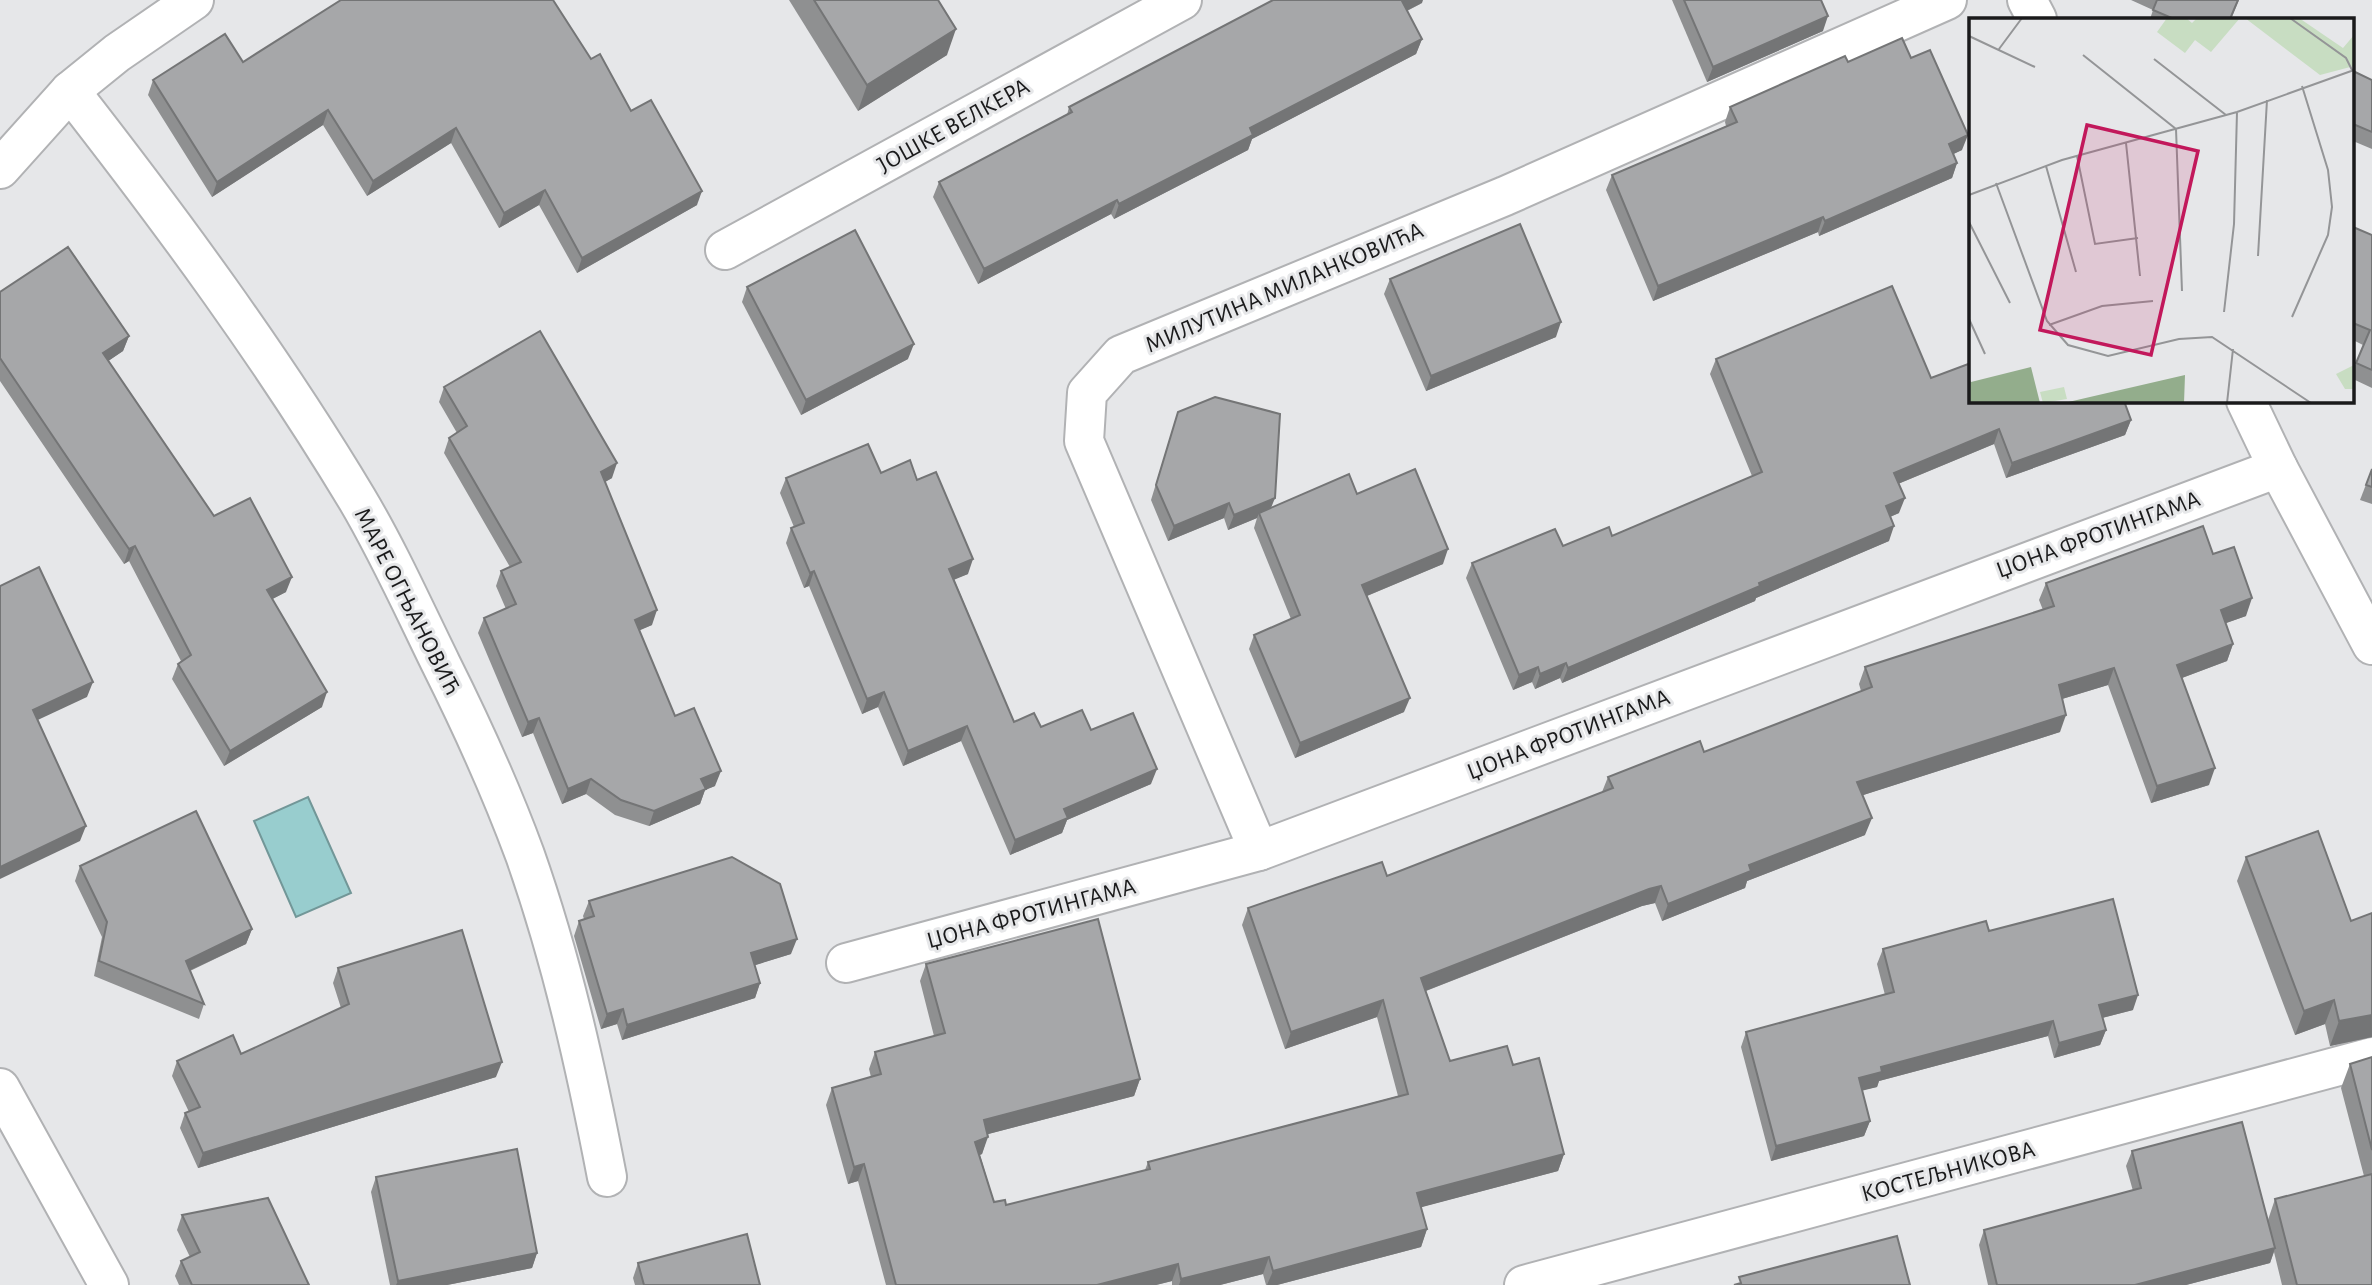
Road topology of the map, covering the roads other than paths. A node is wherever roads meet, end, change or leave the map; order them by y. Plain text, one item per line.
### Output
1 (194, 0) edge
2 (1182, 0) edge
3 (1947, 0) edge
4 (2027, 0) edge
5 (2037, 18) edge
6 (70, 91) junction
7 (0, 169) edge
8 (725, 250) dead end
9 (2246, 402) edge
10 (2278, 468) junction
11 (2372, 645) edge
12 (1259, 851) junction
13 (846, 963) dead end
14 (2372, 1056) edge
15 (0, 1088) edge
16 (607, 1177) dead end
17 (110, 1285) edge
18 (1524, 1285) edge

1 - 6 street
2 - 8 street, ЈОШКЕ ВЕЛКЕРА
3 - 12 street, МИЛУТИНА МИЛАНКОВИЋА
4 - 5 street
6 - 7 street
6 - 16 street, МАРЕ ОГЊАНОВИЋ
9 - 10 street
10 - 11 street
10 - 12 street, ЏОНА ФРОТИНГАМА
12 - 13 street, ЏОНА ФРОТИНГАМА
14 - 18 street, КОСТЕЉНИКОВА
15 - 17 street

